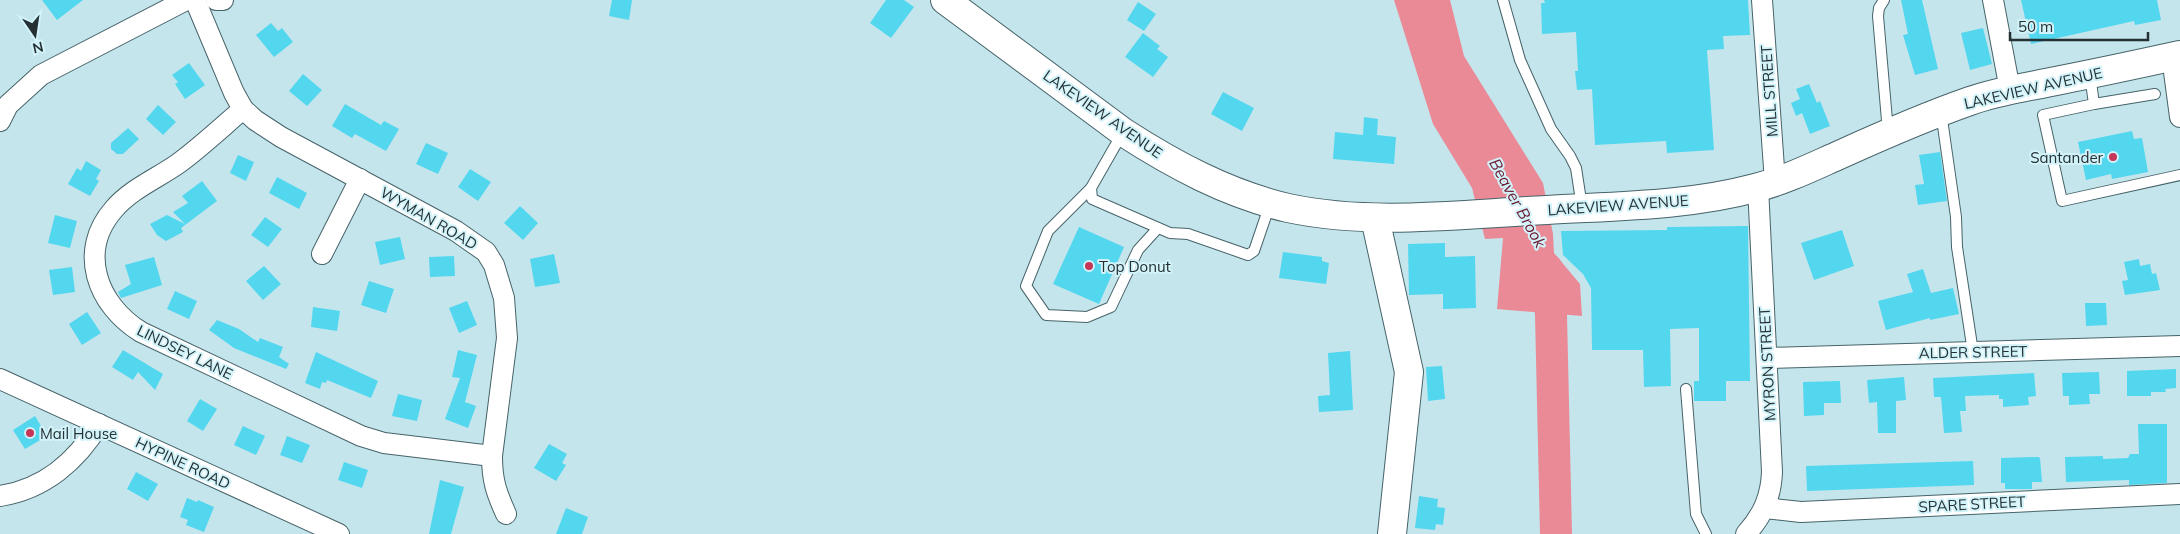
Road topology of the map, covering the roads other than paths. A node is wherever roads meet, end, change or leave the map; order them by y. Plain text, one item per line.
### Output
1 (186, 0) edge
2 (195, 0) edge
3 (216, 0) edge
4 (223, 0) edge
5 (1502, 0) edge
6 (1762, 0) edge
7 (1884, 0) edge
8 (1992, 0) edge
9 (950, 1) edge
10 (2176, 56) edge
11 (2090, 74) junction
12 (2010, 90) junction
13 (2155, 94) dead end
14 (2094, 104) junction
15 (243, 109) junction
16 (1941, 111) junction
17 (2180, 117) edge
18 (0, 121) edge
19 (1123, 132) junction
20 (1888, 134) junction
21 (2180, 175) edge
22 (360, 179) junction
23 (1767, 185) junction
24 (1091, 188) junction
25 (1270, 203) junction
26 (1572, 208) junction
27 (1375, 218) junction
28 (1158, 228) junction
29 (322, 254) dead end
30 (2180, 346) edge
31 (1973, 352) junction
32 (1767, 358) junction
33 (0, 379) edge
34 (1686, 389) dead end
35 (99, 424) junction
36 (492, 456) junction
37 (2180, 494) edge
38 (0, 496) edge
39 (1764, 508) junction
40 (506, 514) dead end
41 (314, 529) edge
42 (339, 534) edge
43 (1392, 534) edge
44 (1706, 534) edge
45 (1746, 534) edge

1 - 18 street
2 - 15 street, WYMAN ROAD
3 - 4 street
5 - 26 lane
6 - 23 street, MILL STREET
7 - 20 lane
8 - 12 street
9 - 19 main road, LAKEVIEW AVENUE
10 - 11 main road, LAKEVIEW AVENUE
10 - 17 street
11 - 12 main road, LAKEVIEW AVENUE
11 - 14 lane
12 - 16 main road, LAKEVIEW AVENUE
13 - 14 lane
14 - 21 lane
15 - 22 street, WYMAN ROAD
15 - 36 street, LINDSEY LANE
16 - 20 main road, LAKEVIEW AVENUE
16 - 31 lane
19 - 24 lane
19 - 25 main road, LAKEVIEW AVENUE
20 - 23 main road, LAKEVIEW AVENUE
22 - 29 street
22 - 36 street, WYMAN ROAD
23 - 26 main road, LAKEVIEW AVENUE
23 - 32 street, MYRON STREET
24 - 28 lane
24 - 28 lane
25 - 27 main road, LAKEVIEW AVENUE
25 - 28 lane
26 - 27 main road, LAKEVIEW AVENUE
27 - 43 main road
30 - 31 street, ALDER STREET
31 - 32 street, ALDER STREET
32 - 39 street, MYRON STREET
33 - 35 street, HYPINE ROAD
34 - 44 lane
35 - 38 street
35 - 41 street, HYPINE ROAD
36 - 40 street, WYMAN ROAD
37 - 39 street, SPARE STREET
39 - 45 street, MYRON STREET
41 - 42 street, HYPINE ROAD

